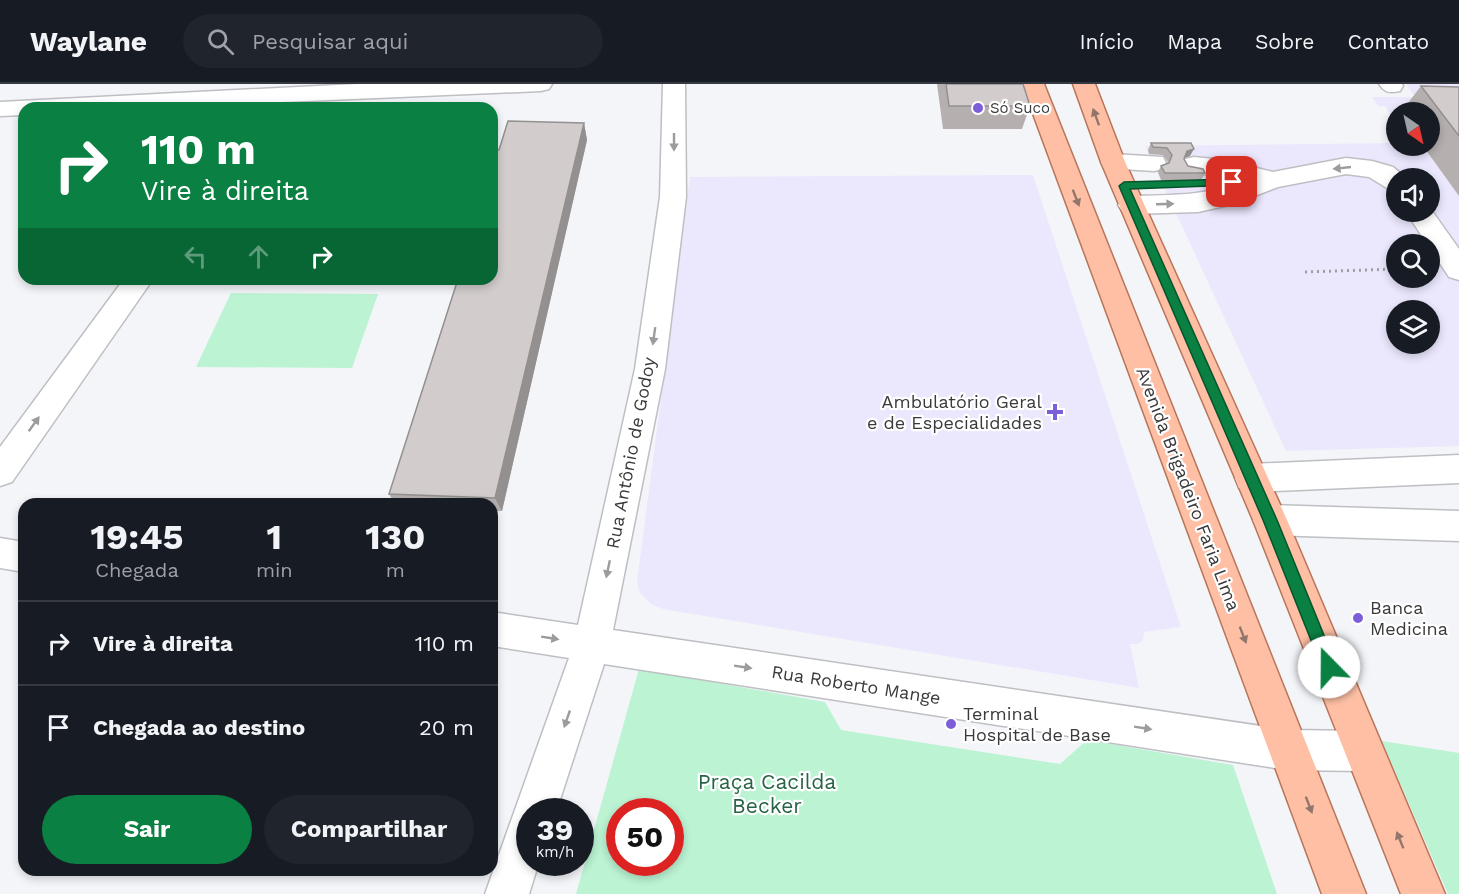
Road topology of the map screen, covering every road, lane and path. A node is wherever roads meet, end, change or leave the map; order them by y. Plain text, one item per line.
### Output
1 (542, 84) edge
2 (674, 84) edge
3 (1033, 84) edge
4 (1084, 84) edge
5 (245, 96) edge
6 (132, 102) edge
7 (18, 108) edge
8 (0, 109) edge
9 (1154, 163) dead end
10 (1194, 165) edge
11 (1386, 174) edge
12 (1123, 184) junction
13 (1262, 185) junction
14 (1426, 222) edge
15 (1386, 269) edge
16 (1459, 270) edge
17 (1305, 272) dead end
18 (135, 285) edge
19 (1459, 469) edge
20 (0, 472) edge
21 (1251, 478) junction
22 (1270, 520) junction
23 (1459, 526) edge
24 (0, 553) edge
25 (18, 556) edge
26 (498, 630) edge
27 (592, 644) junction
28 (1288, 750) junction
29 (1363, 751) junction
30 (540, 798) edge
31 (516, 868) edge
32 (507, 894) edge
33 (1344, 894) edge
34 (1423, 894) edge

1 - 5 street
2 -> 27 street, Rua Antônio de Godoy
3 -> 28 main road, Avenida Brigadeiro Faria Lima
12 -> 4 main road
5 - 6 street
7 - 8 street
9 - 12 street
10 - 13 street
11 -> 13 street
12 -> 13 street
12 - 21 main road
14 - 16 street
15 - 17 path
20 -> 18 street
19 - 21 street
21 - 22 main road
22 - 23 street
22 - 29 main road
24 - 25 street
26 -> 27 street, Rua Roberto Mange
27 -> 28 street, Rua Roberto Mange
27 -> 30 street, Rua Antônio de Godoy
28 - 29 street, Rua Roberto Mange
28 -> 33 main road, Avenida Brigadeiro Faria Lima
34 -> 29 main road
31 - 32 street

